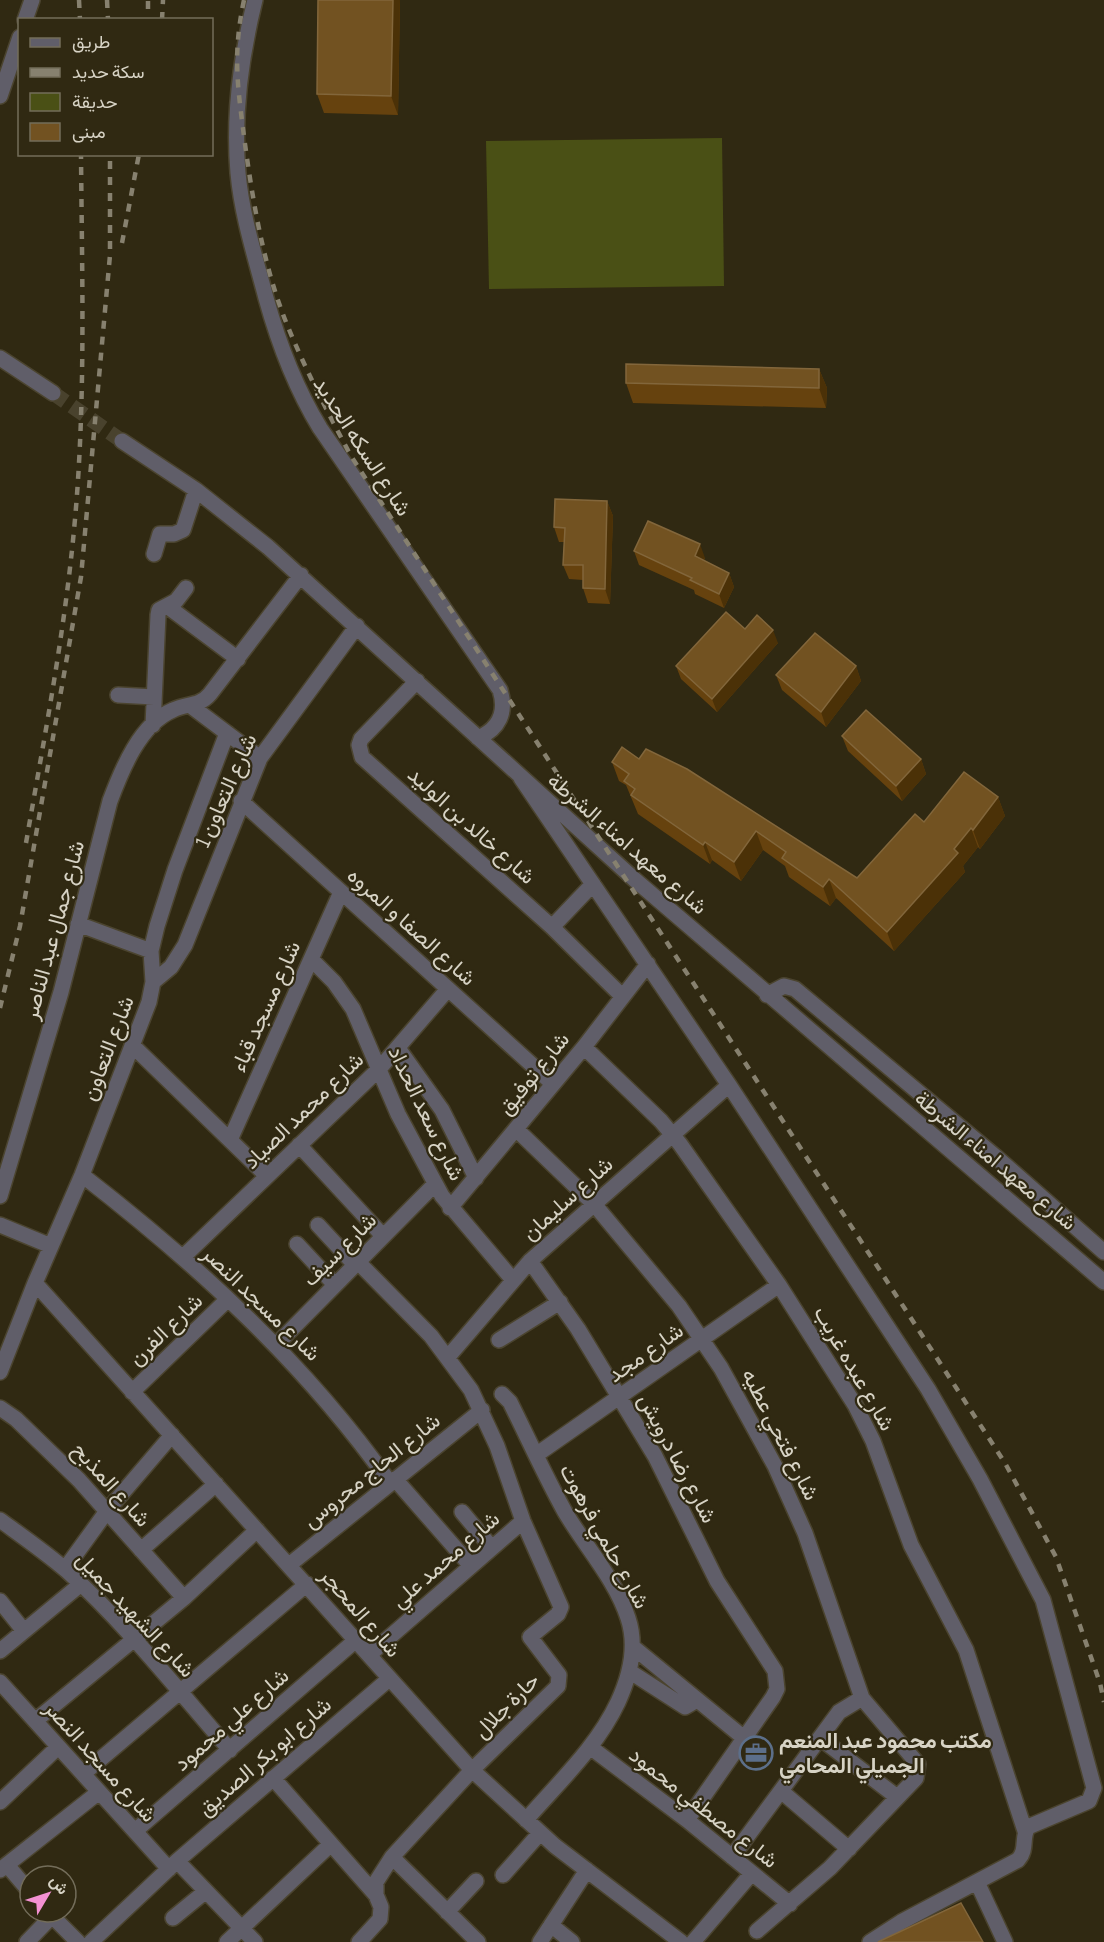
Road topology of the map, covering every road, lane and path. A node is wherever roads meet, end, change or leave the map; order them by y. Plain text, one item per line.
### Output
1 (32, 0) edge
2 (255, 0) edge
3 (26, 18) edge
4 (18, 40) edge
5 (6, 56) edge
6 (0, 96) edge
7 (0, 358) edge
8 (53, 393) tunnel mouth
9 (122, 441) tunnel mouth
10 (196, 490) junction
11 (154, 554) dead end
12 (301, 575) junction
13 (186, 588) dead end
14 (167, 606) junction
15 (357, 626) junction
16 (238, 659) junction
17 (417, 681) junction
18 (118, 695) dead end
19 (154, 697) junction
20 (191, 706) junction
21 (153, 725) junction
22 (227, 733) junction
23 (478, 738) junction
24 (260, 758) junction
25 (521, 778) junction
26 (241, 801) junction
27 (593, 884) junction
28 (341, 892) junction
29 (78, 924) junction
30 (552, 927) junction
31 (151, 951) junction
32 (311, 959) junction
33 (648, 964) junction
34 (153, 982) junction
35 (448, 989) junction
36 (767, 995) junction
37 (622, 996) junction
38 (132, 1046) junction
39 (584, 1047) junction
40 (398, 1048) junction
41 (379, 1069) junction
42 (553, 1084) junction
43 (729, 1084) junction
44 (516, 1129) junction
45 (672, 1134) junction
46 (230, 1140) junction
47 (299, 1145) junction
48 (82, 1175) junction
49 (267, 1176) junction
50 (476, 1178) junction
51 (435, 1184) junction
52 (0, 1196) edge
53 (594, 1204) junction
54 (450, 1208) junction
55 (0, 1225) edge
56 (318, 1225) dead end
57 (383, 1236) junction
58 (297, 1244) dead end
59 (51, 1246) junction
60 (1104, 1252) edge
61 (183, 1257) junction
62 (530, 1261) junction
63 (356, 1263) junction
64 (513, 1280) junction
65 (1104, 1281) edge
66 (35, 1283) junction
67 (335, 1285) junction
68 (778, 1285) junction
69 (228, 1299) junction
70 (560, 1302) junction
71 (703, 1339) junction
72 (499, 1340) dead end
73 (276, 1345) junction
74 (448, 1357) junction
75 (0, 1372) edge
76 (132, 1392) junction
77 (502, 1394) dead end
78 (621, 1397) junction
79 (0, 1408) edge
80 (482, 1410) junction
81 (172, 1435) junction
82 (536, 1455) junction
83 (393, 1481) junction
84 (216, 1484) junction
85 (107, 1511) junction
86 (462, 1512) dead end
87 (0, 1520) edge
88 (523, 1521) junction
89 (257, 1530) junction
90 (492, 1548) junction
91 (141, 1550) junction
92 (289, 1565) junction
93 (471, 1566) junction
94 (65, 1569) junction
95 (81, 1584) junction
96 (307, 1584) junction
97 (184, 1598) junction
98 (0, 1601) edge
99 (24, 1631) junction
100 (135, 1640) junction
101 (357, 1640) junction
102 (633, 1647) junction
103 (0, 1651) edge
104 (369, 1655) junction
105 (629, 1671) junction
106 (390, 1679) junction
107 (0, 1682) edge
108 (180, 1692) junction
109 (862, 1698) junction
110 (697, 1700) junction
111 (35, 1721) junction
112 (744, 1738) junction
113 (820, 1738) junction
114 (58, 1747) junction
115 (590, 1747) junction
116 (230, 1750) junction
117 (472, 1770) junction
118 (84, 1774) junction
119 (273, 1778) junction
120 (781, 1791) junction
121 (99, 1792) junction
122 (897, 1797) junction
123 (0, 1802) edge
124 (526, 1820) junction
125 (687, 1820) junction
126 (135, 1831) junction
127 (1025, 1831) junction
128 (540, 1833) junction
129 (331, 1844) junction
130 (849, 1849) junction
131 (392, 1857) junction
132 (732, 1857) junction
133 (173, 1865) junction
134 (3, 1868) edge
135 (587, 1870) junction
136 (752, 1873) junction
137 (503, 1875) dead end
138 (18, 1881) edge
139 (476, 1881) dead end
140 (977, 1882) junction
141 (206, 1891) junction
142 (376, 1895) junction
143 (790, 1904) junction
144 (447, 1911) junction
145 (173, 1918) dead end
146 (42, 1924) edge
147 (60, 1924) edge
148 (551, 1925) junction
149 (242, 1928) junction
150 (757, 1931) dead end
151 (27, 1942) edge
152 (78, 1942) edge
153 (91, 1942) edge
154 (227, 1942) edge
155 (255, 1942) edge
156 (359, 1942) edge
157 (478, 1942) edge
158 (540, 1942) edge
159 (572, 1942) edge
160 (681, 1942) edge
161 (693, 1942) edge
162 (870, 1942) edge
163 (1005, 1942) edge

1 - 3 street
2 - 23 street, شارع السكه الحديد
4 - 5 street
5 - 6 street
7 - 8 street
9 - 10 street, شارع معهد امناء الشرطة
10 - 11 street
10 - 12 street, شارع معهد امناء الشرطة
12 - 15 street, شارع معهد امناء الشرطة
12 - 16 street, شارع جمال عبد الناصر
13 - 14 street
14 - 16 street
14 - 19 street
15 - 17 street, شارع معهد امناء الشرطة
15 - 24 street, شارع التعاون 1
16 - 20 street, شارع جمال عبد الناصر
17 - 23 street, شارع معهد امناء الشرطة
17 - 30 street, شارع خالد بن الوليد
18 - 19 street
19 - 21 street
20 - 21 street, شارع جمال عبد الناصر
20 - 22 street
21 - 29 street, شارع جمال عبد الناصر
22 - 24 street
22 - 31 street, شارع التعاون
23 - 25 street, شارع معهد امناء الشرطة
24 - 26 street, شارع التعاون 1
25 - 27 street
25 - 36 street, شارع معهد امناء الشرطة
26 - 28 street, شارع الصفا و المروه
26 - 34 street, شارع التعاون 1
27 - 30 street
27 - 33 street
28 - 32 street, شارع مسجد قباء
28 - 35 street, شارع الصفا و المروه
29 - 31 street
29 - 52 street, شارع جمال عبد الناصر
30 - 37 street, شارع خالد بن الوليد
31 - 34 street, شارع التعاون
32 - 41 street, شارع سعد الحداد
32 - 46 street, شارع مسجد قباء
33 - 37 street, شارع توفيق
33 - 43 street
34 - 38 street, شارع التعاون
35 - 40 street, شارع محمد الصياد
35 - 42 street, شارع الصفا و المروه
36 - 60 street
36 - 65 street, شارع معهد امناء الشرطة
37 - 39 street, شارع توفيق
38 - 46 street
38 - 48 street, شارع التعاون
39 - 42 street, شارع توفيق
39 - 45 street, شارع عبده غريب
40 - 41 street, شارع محمد الصياد
40 - 50 street
41 - 47 street, شارع محمد الصياد
41 - 51 street, شارع سعد الحداد
42 - 44 street, شارع توفيق
43 - 45 street, شارع سليمان
43 - 127 street
44 - 50 street, شارع توفيق
44 - 53 street, شارع فتحي عطيه
45 - 53 street, شارع سليمان
45 - 68 street, شارع عبده غريب
46 - 49 street
47 - 49 street, شارع محمد الصياد
47 - 57 street
48 - 59 street, شارع التعاون
48 - 61 street, شارع مسجد النصر
49 - 61 street, شارع محمد الصياد
50 - 54 street, شارع توفيق
51 - 54 street, شارع سعد الحداد
51 - 57 street, شارع سيف
53 - 62 street, شارع سليمان
53 - 71 street, شارع فتحي عطيه
54 - 64 street, شارع سعد الحداد
55 - 59 street
56 - 63 street
57 - 63 street, شارع سيف
58 - 67 street
59 - 66 street, شارع التعاون
61 - 69 street, شارع مسجد النصر
62 - 64 street, شارع سليمان
62 - 70 street, شارع رضا درويش
63 - 67 street, شارع سيف
63 - 74 street
64 - 74 street, شارع سليمان
66 - 75 street, شارع التعاون
66 - 76 street, شارع المحجر
67 - 73 street, شارع سيف
68 - 71 street, شارع مجد
68 - 127 street, شارع عبده غريب
69 - 73 street, شارع مسجد النصر
69 - 76 street, شارع الفرن
70 - 72 street
70 - 78 street, شارع رضا درويش
71 - 78 street, شارع مجد
71 - 109 street, شارع فتحي عطيه
73 - 83 street, شارع مسجد النصر
74 - 80 street
76 - 81 street, شارع المحجر
77 - 82 street, شارع حلمي فرهوت
78 - 82 street, شارع مجد
78 - 112 street, شارع رضا درويش
79 - 85 street, شارع المذبح
80 - 83 street, شارع الحاج محروس
80 - 88 street
81 - 84 street, شارع المحجر
81 - 85 street
82 - 102 street, شارع حلمي فرهوت
83 - 92 street, شارع الحاج محروس
83 - 93 street, شارع مسجد النصر
84 - 89 street, شارع المحجر
84 - 91 street
85 - 91 street, شارع المذبح
85 - 94 street
86 - 90 street
87 - 94 street, شارع الشهيد جميل
88 - 90 street, شارع محمد علي
88 - 117 street, حارة جلال
89 - 92 street, شارع المحجر
89 - 97 street
90 - 93 street, شارع محمد علي
91 - 97 street, شارع المذبح
92 - 96 street, شارع المحجر
93 - 104 street, شارع محمد علي
94 - 95 street, شارع الشهيد جميل
95 - 99 street
95 - 100 street, شارع الشهيد جميل
96 - 101 street, شارع المحجر
96 - 108 street
97 - 100 street
98 - 99 street
99 - 103 street
100 - 108 street, شارع الشهيد جميل
100 - 111 street
101 - 104 street, شارع المحجر
101 - 116 street, شارع علي محمود
102 - 105 street, شارع حلمي فرهوت
102 - 110 street
104 - 106 street, شارع المحجر
105 - 110 street
105 - 115 street, شارع حلمي فرهوت
106 - 117 street, شارع المحجر
106 - 119 street, شارع ابو بكر الصديق
107 - 111 street, شارع مسجد النصر
108 - 116 street, شارع الشهيد جميل
108 - 118 street
109 - 113 street
109 - 122 street, شارع فتحي عطيه
110 - 112 street
111 - 114 street, شارع مسجد النصر
112 - 125 street
113 - 120 street
113 - 122 street
114 - 118 street, شارع مسجد النصر
114 - 123 street
115 - 124 street, شارع حلمي فرهوت
115 - 125 street, شارع مصطفي محمود
116 - 126 street, شارع علي محمود
117 - 124 street, شارع المحجر
117 - 131 street
118 - 121 street, شارع مسجد النصر
119 - 129 street
119 - 133 street, شارع ابو بكر الصديق
120 - 130 street
120 - 132 street
121 - 126 street, شارع مسجد النصر
121 - 134 street
122 - 130 street, شارع فتحي عطيه
124 - 128 street, شارع المحجر
125 - 132 street, شارع مصطفي محمود
126 - 133 street, شارع مسجد النصر
127 - 140 street
128 - 135 street, شارع المحجر
128 - 137 street
129 - 142 street
129 - 149 street
130 - 143 street, شارع فتحي عطيه
131 - 142 street
131 - 144 street
132 - 136 street, شارع مصطفي محمود
133 - 141 street, شارع مسجد النصر
133 - 153 street, شارع ابو بكر الصديق
134 - 138 street
135 - 148 street
135 - 160 street, شارع المحجر
136 - 143 street, شارع مصطفي محمود
136 - 161 street
139 - 144 street
140 - 162 street
140 - 163 street
141 - 145 street
141 - 149 street, شارع مسجد النصر
142 - 156 street
143 - 150 street, شارع فتحي عطيه
144 - 157 street
146 - 151 street
147 - 152 street
148 - 158 street
148 - 159 street
149 - 154 street
149 - 155 street, شارع مسجد النصر

